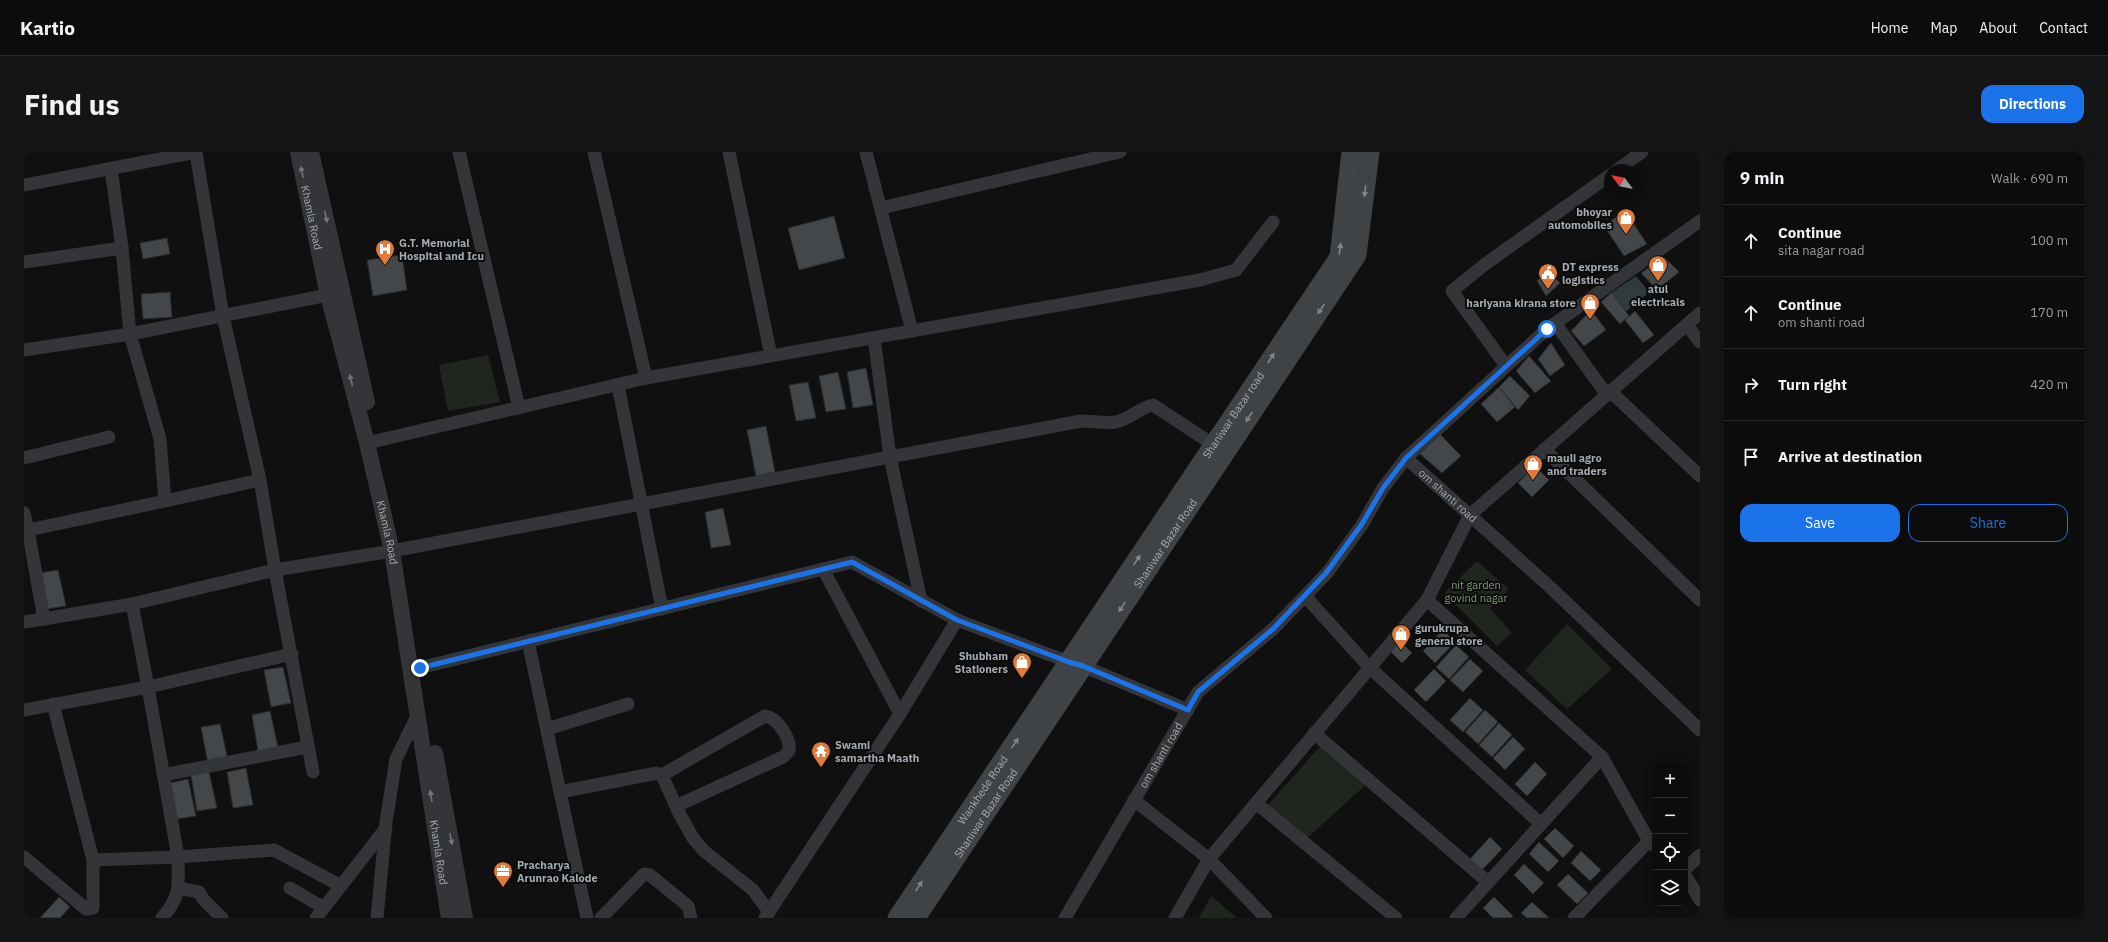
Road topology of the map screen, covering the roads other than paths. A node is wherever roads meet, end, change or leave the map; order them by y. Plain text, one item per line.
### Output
1 (298, 152) edge
2 (311, 152) edge
3 (458, 152) edge
4 (594, 152) edge
5 (729, 152) edge
6 (866, 152) edge
7 (1120, 152) edge
8 (1351, 152) edge
9 (1370, 152) edge
10 (1642, 152) edge
11 (196, 153) edge
12 (1625, 164) edge
13 (111, 169) junction
14 (1604, 179) edge
15 (24, 185) edge
16 (880, 208) junction
17 (1272, 222) dead end
18 (1699, 223) edge
19 (122, 248) junction
20 (24, 262) edge
21 (328, 295) junction
22 (1700, 313) edge
23 (223, 316) junction
24 (1555, 323) junction
25 (1687, 326) junction
26 (912, 331) junction
27 (130, 334) junction
28 (874, 338) junction
29 (1700, 342) edge
30 (24, 350) edge
31 (771, 356) junction
32 (1506, 366) junction
33 (646, 378) junction
34 (618, 385) junction
35 (1609, 394) junction
36 (519, 408) junction
37 (109, 437) dead end
38 (371, 442) junction
39 (1219, 449) junction
40 (1544, 449) junction
41 (890, 457) junction
42 (24, 458) edge
43 (1406, 458) junction
44 (1700, 476) edge
45 (260, 480) junction
46 (164, 501) junction
47 (641, 504) junction
48 (24, 513) edge
49 (1470, 516) junction
50 (28, 530) junction
51 (394, 551) junction
52 (823, 569) junction
53 (276, 570) junction
54 (1305, 596) junction
55 (1427, 600) junction
56 (1700, 600) edge
57 (921, 601) junction
58 (132, 604) junction
59 (662, 609) junction
60 (44, 620) junction
61 (957, 620) junction
62 (24, 622) edge
63 (528, 642) junction
64 (292, 654) junction
65 (1076, 664) junction
66 (1369, 667) junction
67 (416, 669) junction
68 (148, 687) junction
69 (54, 704) junction
70 (628, 704) dead end
71 (24, 710) edge
72 (764, 710) dead end
73 (1188, 710) junction
74 (418, 714) junction
75 (900, 714) junction
76 (547, 729) junction
77 (1700, 730) edge
78 (1314, 733) junction
79 (307, 747) junction
80 (1602, 757) junction
81 (313, 772) dead end
82 (660, 774) junction
83 (164, 775) junction
84 (560, 792) junction
85 (1134, 800) junction
86 (1256, 802) junction
87 (676, 806) junction
88 (1541, 824) junction
89 (386, 828) junction
90 (1652, 843) edge
91 (1700, 855) edge
92 (24, 857) edge
93 (178, 857) junction
94 (1209, 859) junction
95 (93, 860) junction
96 (1688, 866) edge
97 (1688, 880) edge
98 (1488, 882) junction
99 (341, 886) junction
100 (178, 888) junction
101 (290, 888) dead end
102 (1700, 900) edge
103 (320, 913) edge
104 (767, 915) edge
105 (162, 918) edge
106 (222, 918) edge
107 (377, 918) edge
108 (449, 918) edge
109 (465, 918) edge
110 (586, 918) edge
111 (601, 918) edge
112 (691, 918) edge
113 (897, 918) edge
114 (916, 918) edge
115 (1065, 918) edge
116 (1175, 918) edge
117 (1266, 918) edge
118 (1396, 918) edge
119 (1456, 918) edge
120 (1574, 918) edge

21 -> 1 street, Khamla Road
2 -> 38 street, Khamla Road
3 - 36 street
4 - 33 street
5 - 31 street
6 - 16 street
7 - 16 street
39 -> 8 main road, Shaniwar Bazar road
9 -> 39 main road, Shaniwar Bazar Road
10 - 12 street
11 - 13 street
11 - 23 street
13 - 15 street
13 - 19 street
14 - 32 street
16 - 26 street
17 - 26 street
18 - 24 street
19 - 20 street
19 - 27 street
21 - 23 street
38 -> 21 street, Khamla Road
22 - 25 street
23 - 27 street
23 - 45 street
24 - 32 street
24 - 35 street
25 - 29 street
25 - 35 street
26 - 28 street
27 - 30 street
27 - 46 street
28 - 31 street
28 - 41 street
31 - 33 street
32 - 43 street
33 - 34 street
34 - 36 street
34 - 47 street
35 - 40 street
35 - 44 street
36 - 38 street
37 - 42 street
38 - 51 street, Khamla Road
39 - 41 street
39 - 65 main road, Shaniwar Bazar road
40 - 49 street
40 - 56 street
41 - 47 street
41 - 57 street
43 - 49 street, om shanti road
43 - 54 street, om shanti road
45 - 46 street
45 - 53 street
46 - 50 street
47 - 51 street
47 - 59 street
48 - 50 street
49 - 55 street
49 - 77 street, om shanti road
50 - 60 street
51 - 53 street
51 - 67 street, Khamla Road
52 - 57 street
52 - 59 street
52 - 75 street
53 - 58 street
53 - 64 street
54 - 66 street
54 - 73 street, om shanti road
55 - 66 street
55 - 80 street
57 - 61 street
58 - 60 street
58 - 68 street
59 - 63 street
60 - 62 street
61 - 65 street
61 - 75 street
63 - 67 street
63 - 76 street
64 - 68 street
64 - 79 street
65 - 73 street
113 -> 65 main road, Wankhede Road
65 - 114 main road, Shaniwar Bazar Road
66 - 78 street
66 - 88 street
67 - 74 street, Khamla Road
67 -> 109 street, Khamla Road
68 - 69 street
68 - 83 street
69 - 71 street
69 - 95 street
70 - 76 street
72 - 82 street
73 - 85 street, om shanti road
74 - 89 street
108 -> 74 street, Khamla Road
75 - 104 street
76 - 84 street
78 - 86 street
78 - 98 street
79 - 81 street
79 - 83 street
80 - 88 street
80 - 90 street
82 - 84 street
82 - 87 street
82 - 87 street
83 - 93 street
84 - 110 street
85 - 94 street
85 - 115 street, om shanti road
86 - 94 street
86 - 118 street
87 - 104 street
88 - 98 street
89 - 99 street
89 - 107 street
90 - 120 street
91 - 96 street
92 - 95 street
93 - 95 street
93 - 99 street
93 - 100 street
94 - 116 street
94 - 117 street
97 - 102 street
98 - 119 street
99 - 103 street
100 - 105 street
100 - 106 street
101 - 103 street
111 - 112 street

